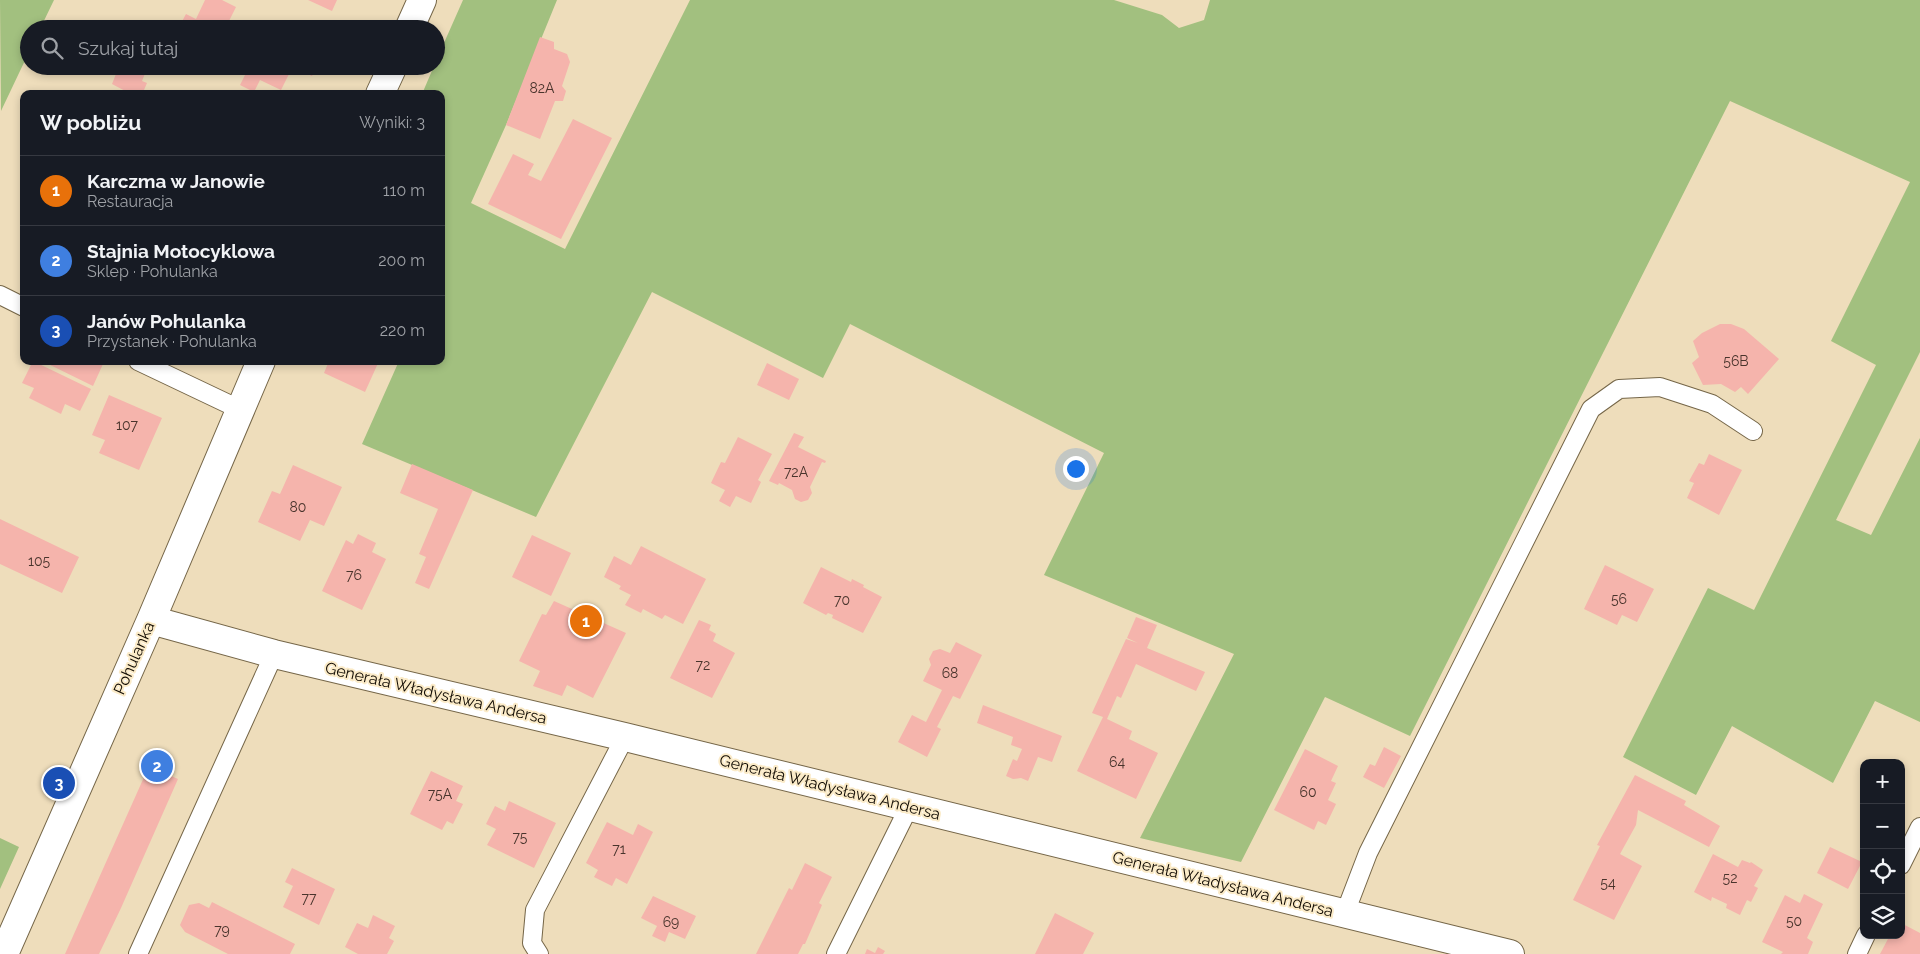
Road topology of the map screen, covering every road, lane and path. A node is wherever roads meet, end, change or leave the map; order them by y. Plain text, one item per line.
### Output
1 (422, 0) edge
2 (413, 20) edge
3 (388, 75) edge
4 (382, 90) edge
5 (0, 296) edge
6 (20, 305) edge
7 (146, 365) edge
8 (259, 365) edge
9 (239, 410) junction
10 (1753, 431) dead end
11 (151, 620) junction
12 (274, 654) junction
13 (625, 737) junction
14 (910, 807) junction
15 (1920, 827) edge
16 (1905, 857) edge
17 (1345, 913) junction
18 (1864, 939) edge
19 (4, 954) edge
20 (138, 954) edge
21 (539, 954) edge
22 (836, 954) edge
23 (1510, 954) edge
24 (1857, 954) edge

1 - 2 street
3 - 4 street
5 - 6 lane
7 - 9 lane
8 - 9 street, Pohulanka
9 - 11 street, Pohulanka
10 - 17 lane
11 - 12 street, Generała Władysława Andersa
11 - 19 street, Pohulanka
12 - 13 street, Generała Władysława Andersa
12 - 20 lane
13 - 14 street, Generała Władysława Andersa
13 - 21 lane
14 - 17 street, Generała Władysława Andersa
14 - 22 lane
15 - 16 lane
17 - 23 street, Generała Władysława Andersa
18 - 24 lane

